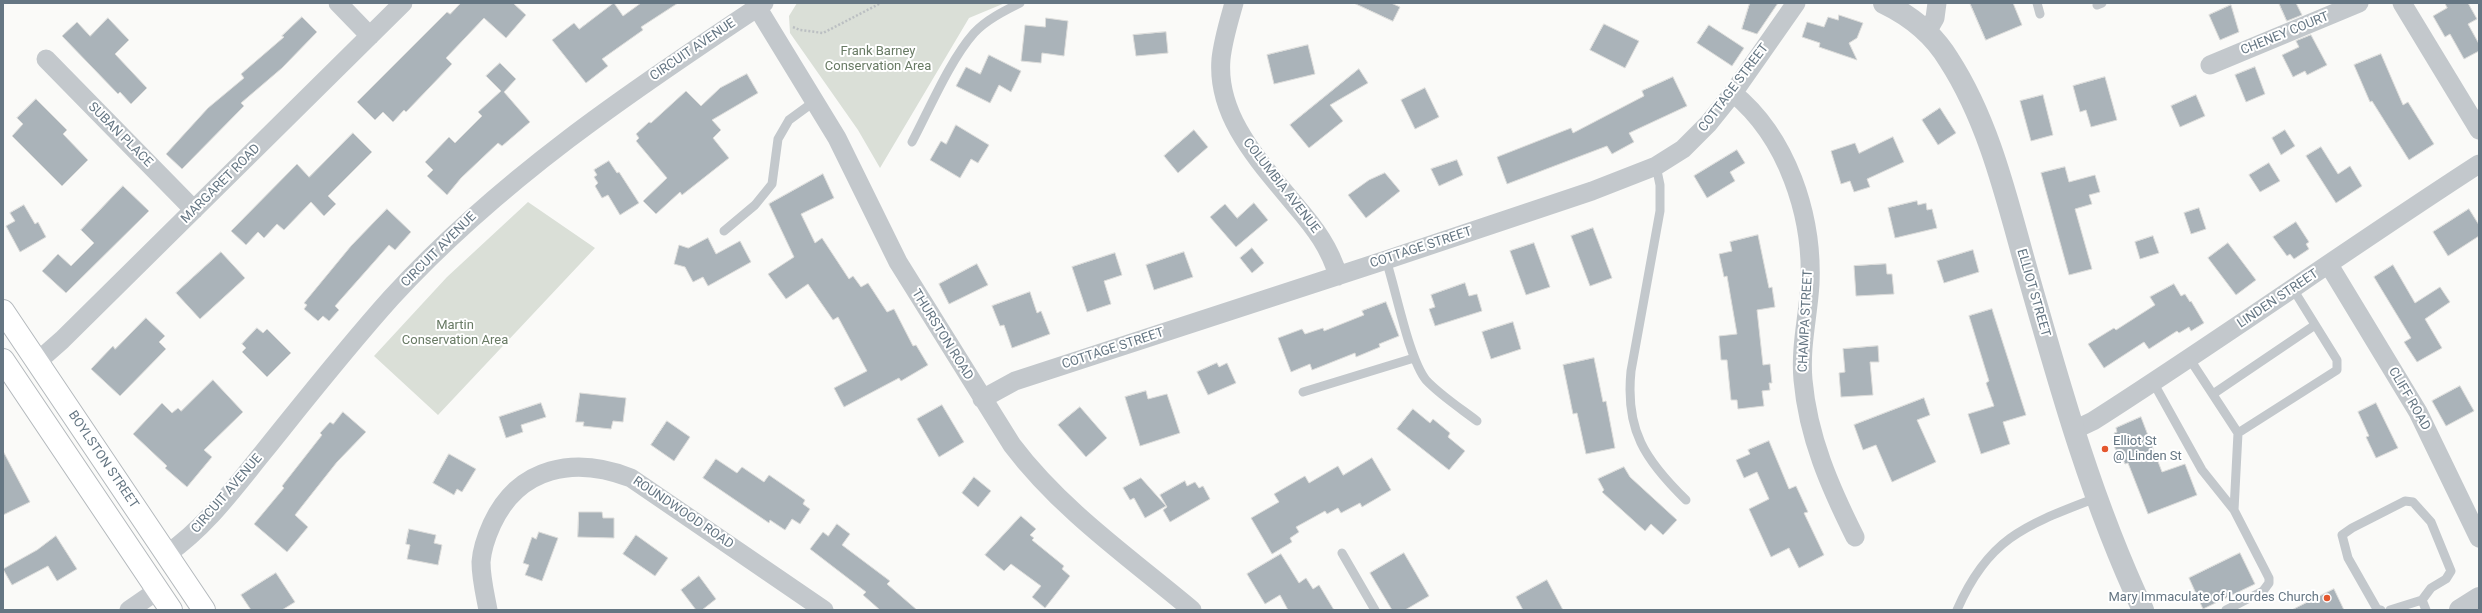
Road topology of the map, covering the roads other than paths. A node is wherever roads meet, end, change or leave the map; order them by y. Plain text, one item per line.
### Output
1 (338, 3) edge
2 (403, 3) edge
3 (1020, 3) edge
4 (1234, 3) edge
5 (1796, 3) edge
6 (1884, 3) edge
7 (1937, 3) edge
8 (2037, 3) edge
9 (2359, 3) edge
10 (2402, 3) edge
11 (760, 5) edge
12 (2040, 14) dead end
13 (1927, 32) junction
14 (370, 36) junction
15 (46, 59) dead end
16 (2210, 65) dead end
17 (1733, 93) junction
18 (815, 101) junction
19 (2479, 130) edge
20 (912, 142) dead end
21 (2479, 164) edge
22 (1656, 166) junction
23 (194, 210) junction
24 (724, 230) dead end
25 (1386, 260) junction
26 (2329, 265) junction
27 (1338, 276) junction
28 (2293, 289) junction
29 (3, 311) edge
30 (2315, 324) junction
31 (1414, 358) junction
32 (2189, 358) junction
33 (3, 360) edge
34 (37, 362) junction
35 (2153, 382) junction
36 (1303, 392) dead end
37 (2213, 394) junction
38 (982, 399) junction
39 (1477, 421) dead end
40 (2074, 430) junction
41 (2238, 433) junction
42 (2096, 498) junction
43 (1686, 500) dead end
44 (2234, 510) junction
45 (1855, 537) dead end
46 (2479, 538) edge
47 (167, 554) junction
48 (1342, 554) dead end
49 (158, 590) junction
50 (2422, 600) junction
51 (129, 610) edge
52 (171, 610) edge
53 (204, 610) edge
54 (488, 610) edge
55 (824, 610) edge
56 (1192, 610) edge
57 (1375, 610) edge
58 (1957, 610) edge
59 (2143, 610) edge
60 (2226, 610) edge
61 (2381, 610) edge
62 (2390, 610) edge
63 (2426, 610) edge

1 - 14 street
2 - 14 street, MARGARET ROAD
3 - 20 lane
4 - 27 street, COLUMBIA AVENUE
5 - 17 street, COTTAGE STREET
6 - 13 street, ELLIOT STREET
7 - 13 street
8 - 12 lane
9 - 16 street, CHENEY COURT
10 - 19 street
11 - 18 street, THURSTON ROAD
11 - 47 street, CIRCUIT AVENUE
13 - 40 street, ELLIOT STREET
14 - 23 street, MARGARET ROAD
15 - 23 street, SUBAN PLACE
17 - 22 street, COTTAGE STREET
17 - 45 street, CHAMPA STREET
18 - 24 lane
18 - 38 street, THURSTON ROAD
21 - 26 street, LINDEN STREET
22 - 25 street, COTTAGE STREET
22 - 43 lane
23 - 34 street, MARGARET ROAD
25 - 27 street, COTTAGE STREET
25 - 31 lane
26 - 28 street, LINDEN STREET
26 - 46 street, CLIFF ROAD
27 - 38 street, COTTAGE STREET
28 - 30 lane
28 - 32 street, LINDEN STREET
29 - 34 highway, BOYLSTON STREET
30 - 37 lane
30 - 41 lane
31 - 36 lane
31 - 39 lane
32 - 35 street, LINDEN STREET
32 - 37 lane
33 - 49 highway, BOYLSTON STREET
34 - 47 highway, BOYLSTON STREET
35 - 40 street, LINDEN STREET
35 - 44 lane
37 - 41 lane
38 - 56 street, THURSTON ROAD
40 - 42 street, ELLIOT STREET
41 - 44 lane
42 - 58 lane
42 - 59 street, ELLIOT STREET
44 - 60 lane
47 - 53 highway, BOYLSTON STREET
48 - 57 lane
49 - 51 street
49 - 52 highway, BOYLSTON STREET
50 - 61 lane
50 - 62 lane
50 - 63 lane
54 - 55 street, ROUNDWOOD ROAD

